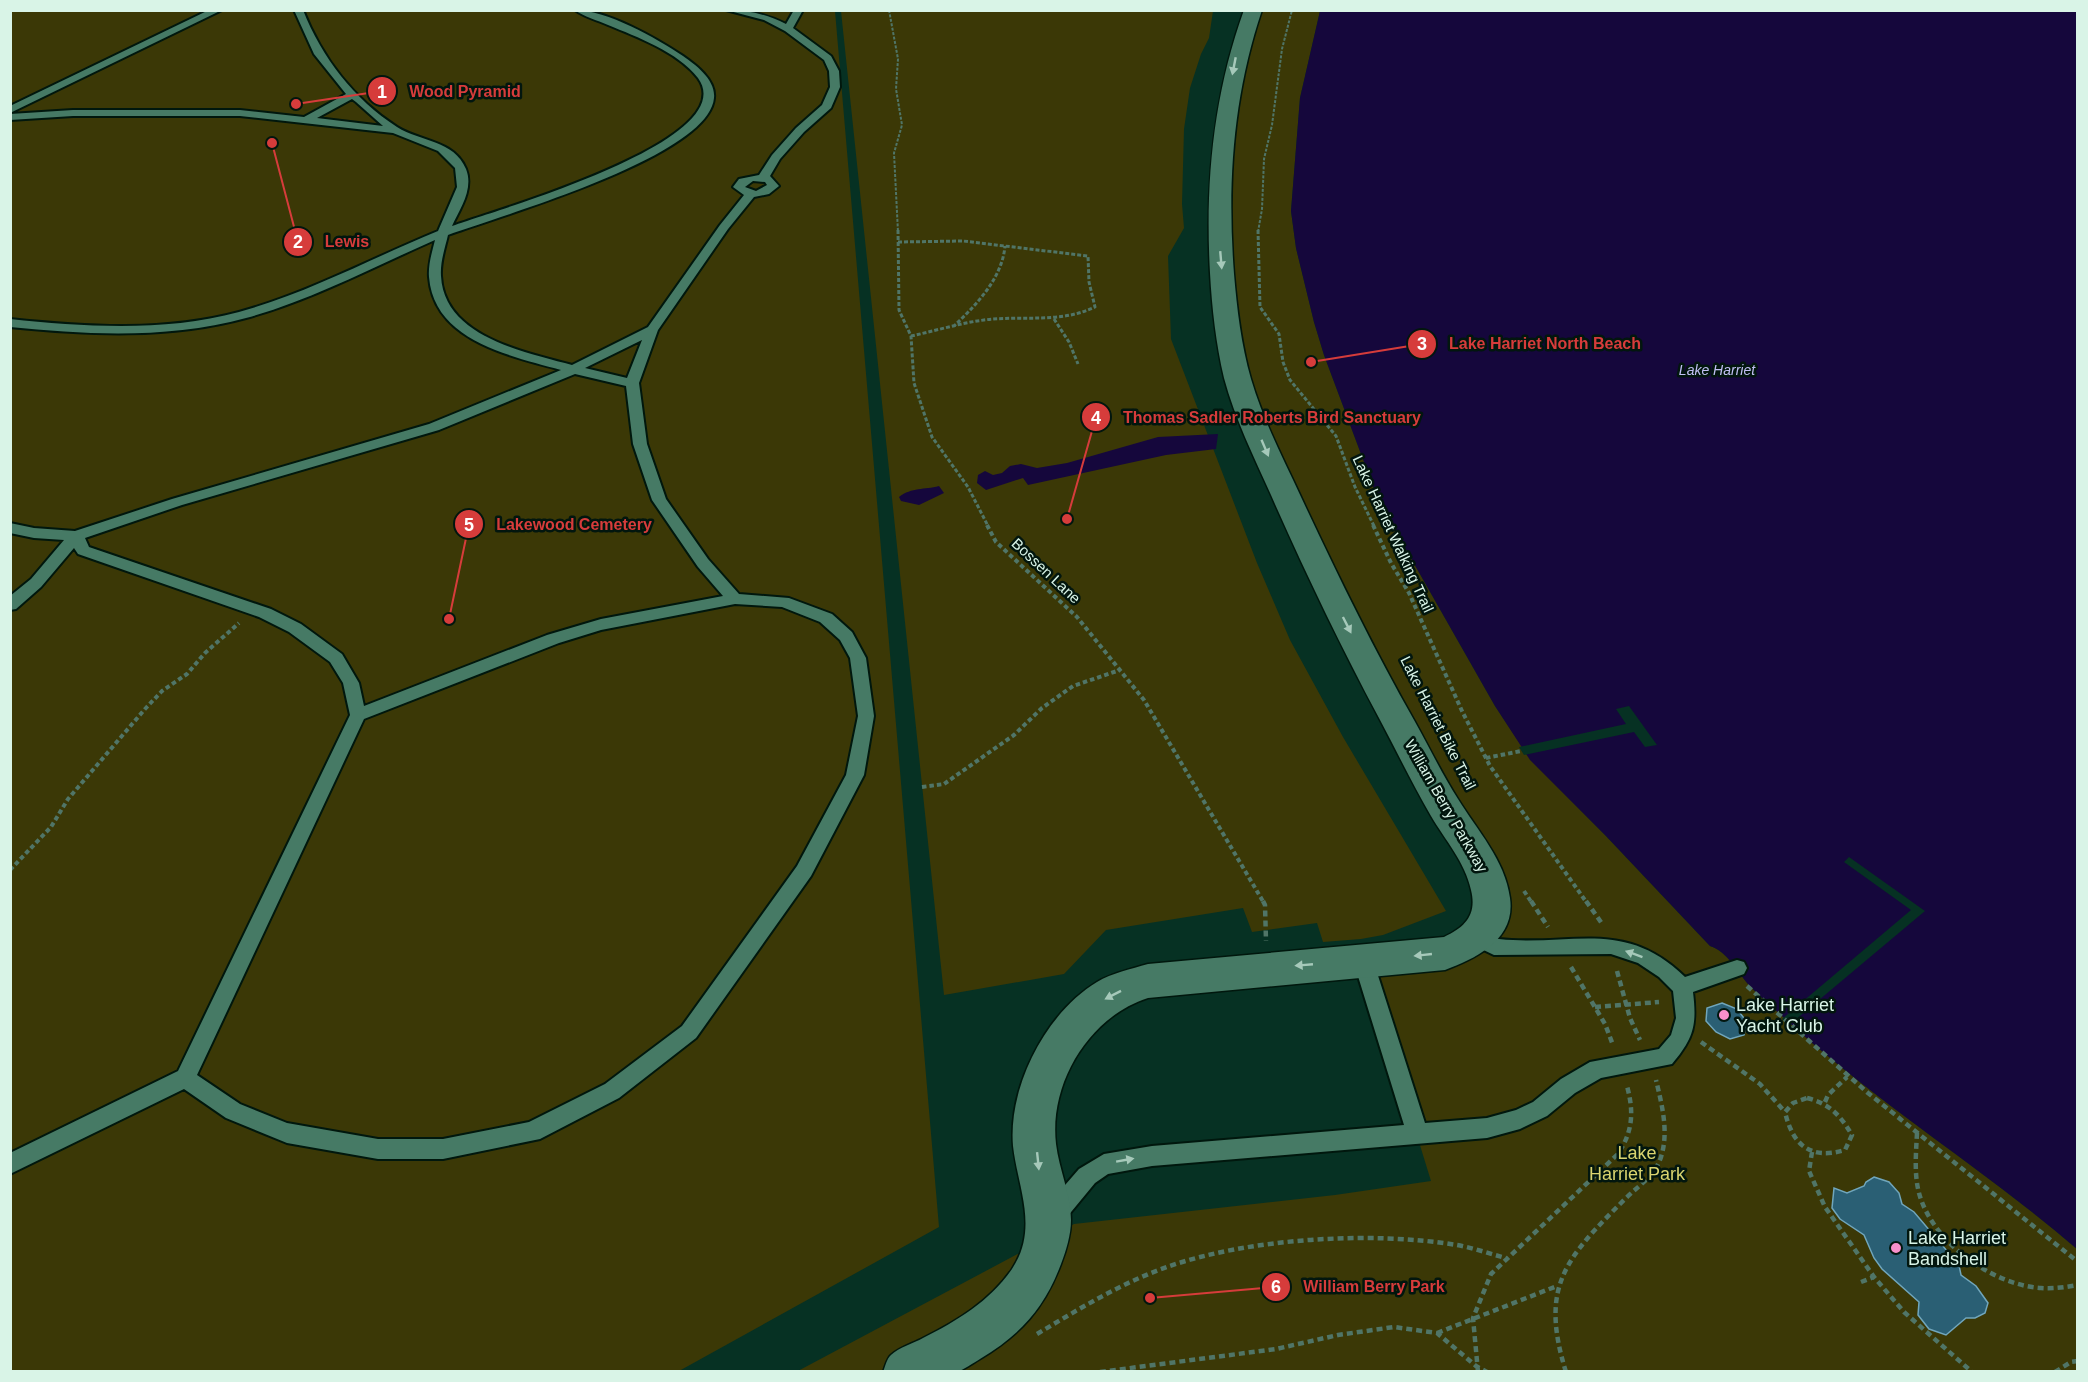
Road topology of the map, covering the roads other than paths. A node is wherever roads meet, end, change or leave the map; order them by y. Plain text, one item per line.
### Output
1 (218, 10) edge
2 (298, 10) edge
3 (579, 10) edge
4 (730, 10) edge
5 (800, 10) edge
6 (1253, 10) edge
7 (788, 29) junction
8 (351, 95) junction
9 (10, 110) edge
10 (10, 117) edge
11 (306, 120) junction
12 (396, 130) junction
13 (444, 233) junction
14 (10, 323) edge
15 (652, 330) junction
16 (572, 370) junction
17 (632, 383) junction
18 (10, 528) edge
19 (76, 536) junction
20 (735, 599) junction
21 (10, 605) edge
22 (358, 715) junction
23 (1478, 938) junction
24 (1363, 960) junction
25 (1740, 975) road end
26 (1682, 987) junction
27 (185, 1078) junction
28 (1418, 1135) junction
29 (10, 1164) edge
30 (1049, 1220) junction
31 (907, 1371) edge

1 - 9 lane
2 - 8 lane
3 - 13 lane
4 - 7 lane
5 - 7 lane
6 -> 23 street, William Berry Parkway
7 - 15 lane
8 - 11 lane
8 - 12 lane
10 - 11 lane
11 - 12 lane
12 - 13 lane
13 - 14 lane
13 - 16 lane
15 - 16 lane
15 - 17 lane
16 - 17 lane
16 - 19 lane
17 - 20 lane
18 - 19 lane
19 - 21 lane
19 - 22 lane
20 - 22 lane
20 - 27 lane
22 - 27 lane
23 -> 24 street
26 -> 23 lane
24 - 28 lane
24 -> 30 street
25 - 26 lane
26 - 28 lane
27 - 29 lane
30 -> 28 lane
30 - 31 street

